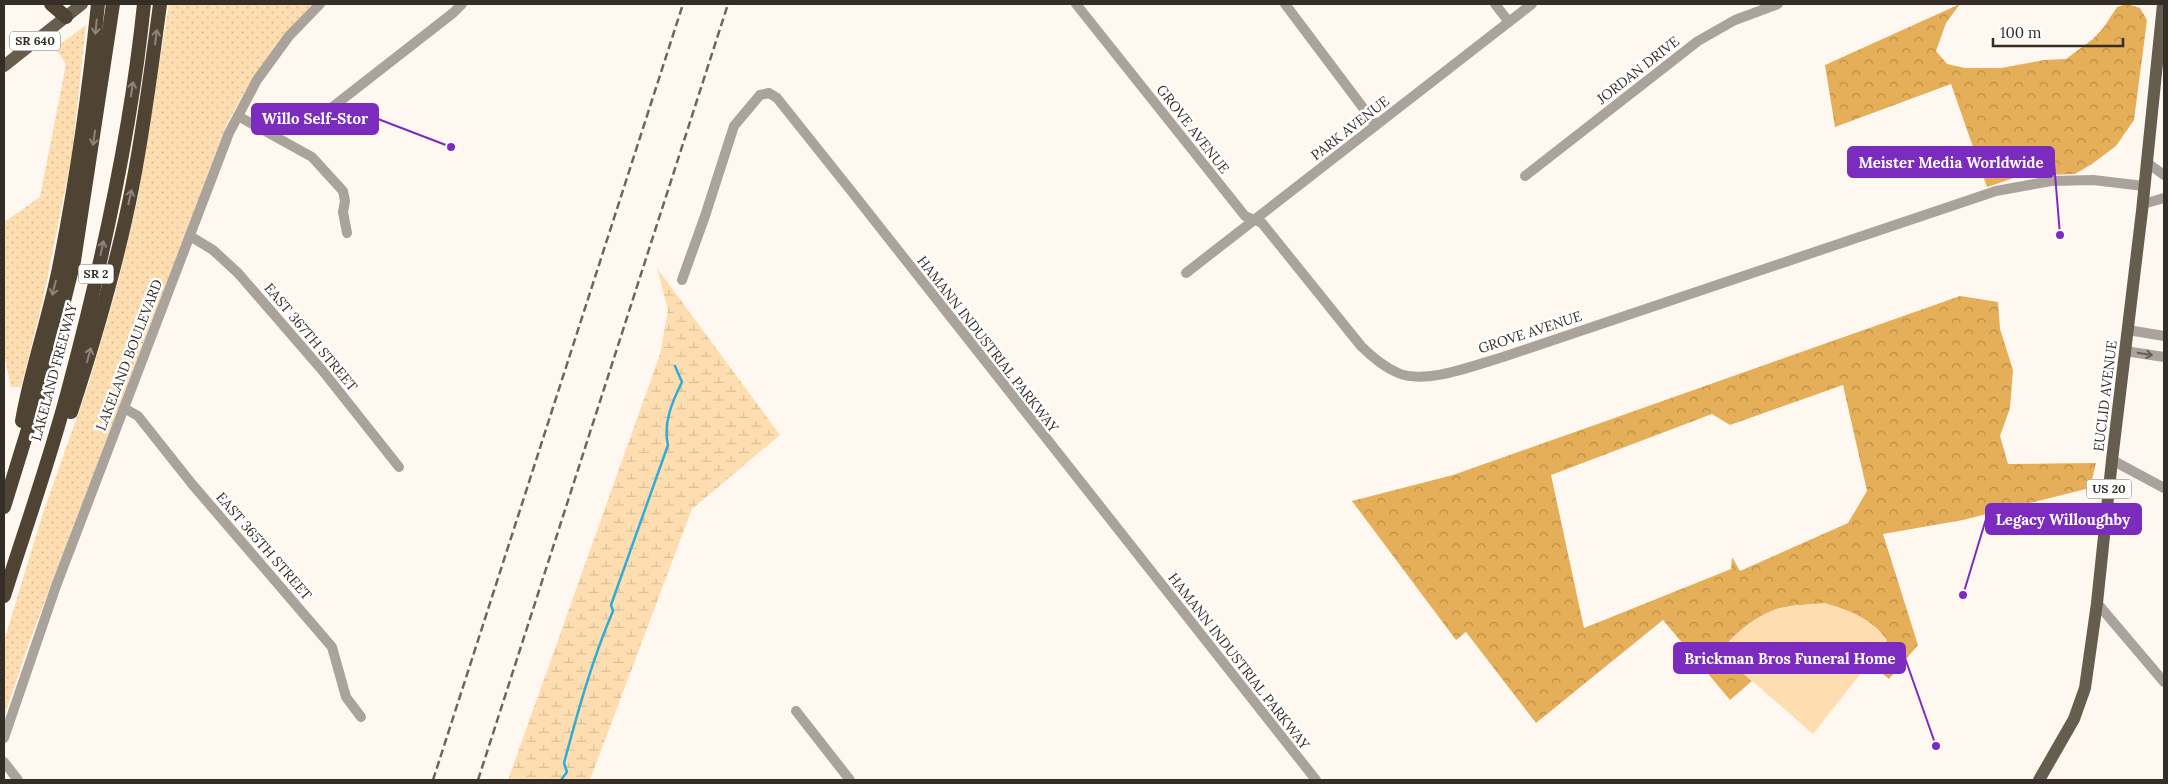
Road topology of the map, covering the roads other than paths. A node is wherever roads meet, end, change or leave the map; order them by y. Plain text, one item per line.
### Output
1 (51, 4) edge
2 (82, 4) edge
3 (98, 4) edge
4 (113, 4) edge
5 (160, 4) edge
6 (320, 4) edge
7 (462, 4) edge
8 (1076, 4) edge
9 (1285, 4) edge
10 (1495, 4) edge
11 (1532, 4) edge
12 (1778, 4) edge
13 (2163, 4) edge
14 (144, 8) edge
15 (63, 10) edge
16 (1509, 22) junction
17 (4, 66) edge
18 (238, 116) junction
19 (321, 116) dead end
20 (1376, 125) junction
21 (2146, 162) junction
22 (2164, 175) edge
23 (1525, 176) dead end
24 (2144, 186) junction
25 (2164, 198) edge
26 (2143, 204) junction
27 (1253, 220) junction
28 (347, 233) dead end
29 (190, 236) junction
30 (1186, 273) dead end
31 (682, 280) dead end
32 (2128, 330) junction
33 (2164, 336) edge
34 (2125, 351) junction
35 (2164, 357) edge
36 (124, 408) junction
37 (2112, 460) junction
38 (16, 464) junction
39 (399, 467) dead end
40 (2164, 488) edge
41 (4, 507) edge
42 (24, 532) junction
43 (4, 596) edge
44 (2098, 602) junction
45 (2164, 682) edge
46 (796, 711) dead end
47 (361, 717) dead end
48 (4, 738) edge
49 (4, 762) edge
50 (18, 780) edge
51 (850, 780) edge
52 (1316, 780) edge
53 (2039, 780) edge

1 - 15 highway
2 - 15 main road, SR 640
3 -> 38 highway
4 -> 38 highway, LAKELAND FREEWAY / SR 2
42 -> 5 highway
6 - 18 street, LAKELAND BOULEVARD
7 - 19 street
8 - 27 street, GROVE AVENUE
9 - 20 street
10 - 16 street
11 - 16 street, PARK AVENUE
12 - 23 street, JORDAN DRIVE
13 - 21 main road, EUCLID AVENUE / US 20
42 -> 14 highway, LAKELAND FREEWAY / SR 2
15 - 17 main road, SR 640
16 - 20 street, PARK AVENUE
18 - 28 street
18 - 29 street, LAKELAND BOULEVARD
20 - 27 street, PARK AVENUE
21 - 22 street
21 - 24 main road, EUCLID AVENUE / US 20
24 - 26 main road, EUCLID AVENUE / US 20
24 - 27 street, GROVE AVENUE
25 - 26 street
26 - 32 main road, EUCLID AVENUE / US 20
27 - 30 street, PARK AVENUE
29 - 36 street, LAKELAND BOULEVARD
29 - 39 street, EAST 367TH STREET
31 - 52 street, HAMANN INDUSTRIAL PARKWAY
32 - 33 street
32 - 34 main road, EUCLID AVENUE / US 20
34 -> 35 street
34 - 37 main road, EUCLID AVENUE / US 20
36 - 47 street, EAST 365TH STREET
36 - 48 street, LAKELAND BOULEVARD
37 - 40 street
37 - 44 main road, EUCLID AVENUE / US 20
38 - 41 highway, LAKELAND FREEWAY / SR 2
42 - 43 highway, LAKELAND FREEWAY / SR 2
44 - 45 street
44 - 53 main road, EUCLID AVENUE / US 20
46 - 51 street
49 - 50 street

